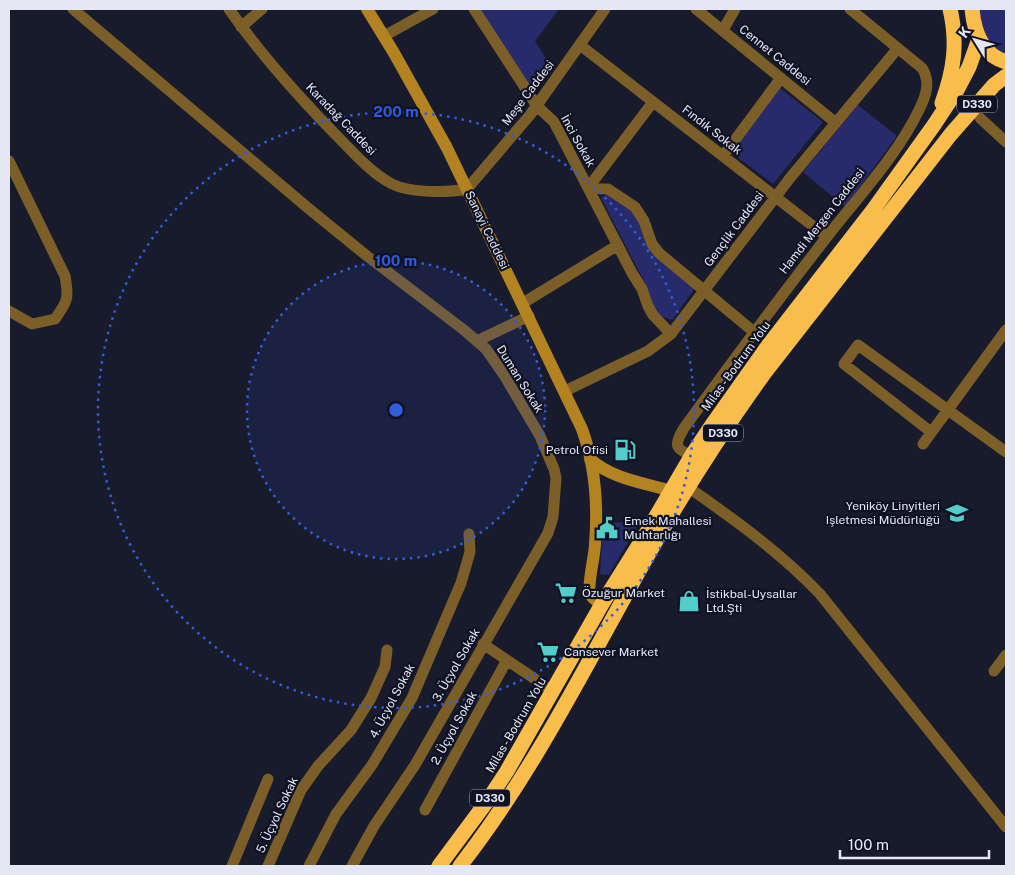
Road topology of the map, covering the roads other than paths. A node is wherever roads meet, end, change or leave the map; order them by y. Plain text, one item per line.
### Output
1 (73, 9) edge
2 (228, 9) edge
3 (262, 9) edge
4 (367, 9) edge
5 (433, 9) edge
6 (474, 9) edge
7 (605, 9) edge
8 (696, 9) edge
9 (735, 9) edge
10 (850, 9) edge
11 (950, 9) edge
12 (972, 9) edge
13 (241, 26) junction
14 (723, 30) junction
15 (384, 36) junction
16 (979, 39) junction
17 (580, 45) junction
18 (898, 48) junction
19 (1006, 62) edge
20 (1006, 76) edge
21 (781, 78) junction
22 (653, 102) junction
23 (537, 106) junction
24 (980, 118) dead end
25 (836, 123) junction
26 (934, 125) junction
27 (1005, 136) edge
28 (722, 156) junction
29 (9, 161) edge
30 (588, 188) junction
31 (467, 189) junction
32 (776, 197) junction
33 (827, 237) junction
34 (618, 245) junction
35 (705, 291) junction
36 (523, 303) junction
37 (9, 310) edge
38 (529, 316) junction
39 (1006, 330) edge
40 (754, 332) junction
41 (671, 334) junction
42 (477, 341) junction
43 (565, 392) junction
44 (948, 409) junction
45 (931, 432) junction
46 (923, 444) dead end
47 (1006, 452) edge
48 (692, 456) junction
49 (590, 459) junction
50 (554, 469) joint
51 (688, 487) junction
52 (672, 491) junction
53 (469, 534) dead end
54 (602, 604) junction
55 (483, 644) junction
56 (387, 650) dead end
57 (1006, 655) edge
58 (507, 660) junction
59 (994, 671) dead end
60 (553, 692) junction
61 (268, 779) dead end
62 (425, 810) dead end
63 (1006, 827) edge
64 (232, 866) edge
65 (268, 866) edge
66 (309, 866) edge
67 (352, 866) edge
68 (439, 866) edge
69 (460, 866) edge

1 - 42 street, Duman Sokak
2 - 13 street, Karadağ Caddesi
3 - 13 street
4 - 15 street, Sanayi Caddesi
5 - 15 street
6 - 23 street, İnci Sokak
7 - 17 street, Meşe Caddesi
8 - 14 street, Cennet Caddesi
9 - 14 street
10 - 18 street, Hamdi Mergen Caddesi
11 - 26 highway
12 - 16 highway
13 - 31 street, Karadağ Caddesi
14 - 21 street, Cennet Caddesi
15 - 31 street, Sanayi Caddesi
16 - 19 highway
16 - 26 highway
17 - 22 street, Fındık Sokak
17 - 23 street, Meşe Caddesi
18 - 25 street, Gençlik Caddesi
18 - 33 street, Hamdi Mergen Caddesi
20 - 51 highway, D330
21 - 25 street, Cennet Caddesi
21 - 28 street
22 - 28 street, Fındık Sokak
22 - 30 street
23 - 30 street, İnci Sokak
23 - 31 street, Meşe Caddesi
24 - 27 street
25 - 32 street, Gençlik Caddesi
26 - 48 highway, Milas - Bodrum Yolu / D330
28 - 32 street, Fındık Sokak
29 - 37 street
30 - 34 street, İnci Sokak
30 - 35 street
31 - 36 street, Sanayi Caddesi
32 - 33 street, Fındık Sokak
32 - 35 street, Gençlik Caddesi
33 - 40 street, Hamdi Mergen Caddesi
34 - 36 street
34 - 41 street, İnci Sokak
35 - 40 street
35 - 41 street, Gençlik Caddesi
36 - 38 street, Sanayi Caddesi
38 - 42 street
38 - 43 street, Sanayi Caddesi
39 - 44 street
40 - 48 street, Hamdi Mergen Caddesi
41 - 43 street, Gençlik Caddesi
42 - 50 street, Duman Sokak
43 - 49 street, Sanayi Caddesi
44 - 45 street
44 - 45 street
44 - 47 street
45 - 46 street
48 - 52 highway, Milas - Bodrum Yolu / D330
49 - 52 street
49 - 54 street, Sanayi Caddesi
50 - 55 street, 3. Üçyol Sokak
51 - 63 street
51 - 69 highway, D330
52 - 54 highway, Milas - Bodrum Yolu / D330
53 - 66 street, 4. Üçyol Sokak
54 - 60 highway, Milas - Bodrum Yolu / D330
55 - 58 street
55 - 67 street, 3. Üçyol Sokak
56 - 65 street, 5. Üçyol Sokak
57 - 59 street
58 - 60 street
58 - 62 street, 2. Üçyol Sokak
60 - 68 highway, Milas - Bodrum Yolu / D330
61 - 64 street

